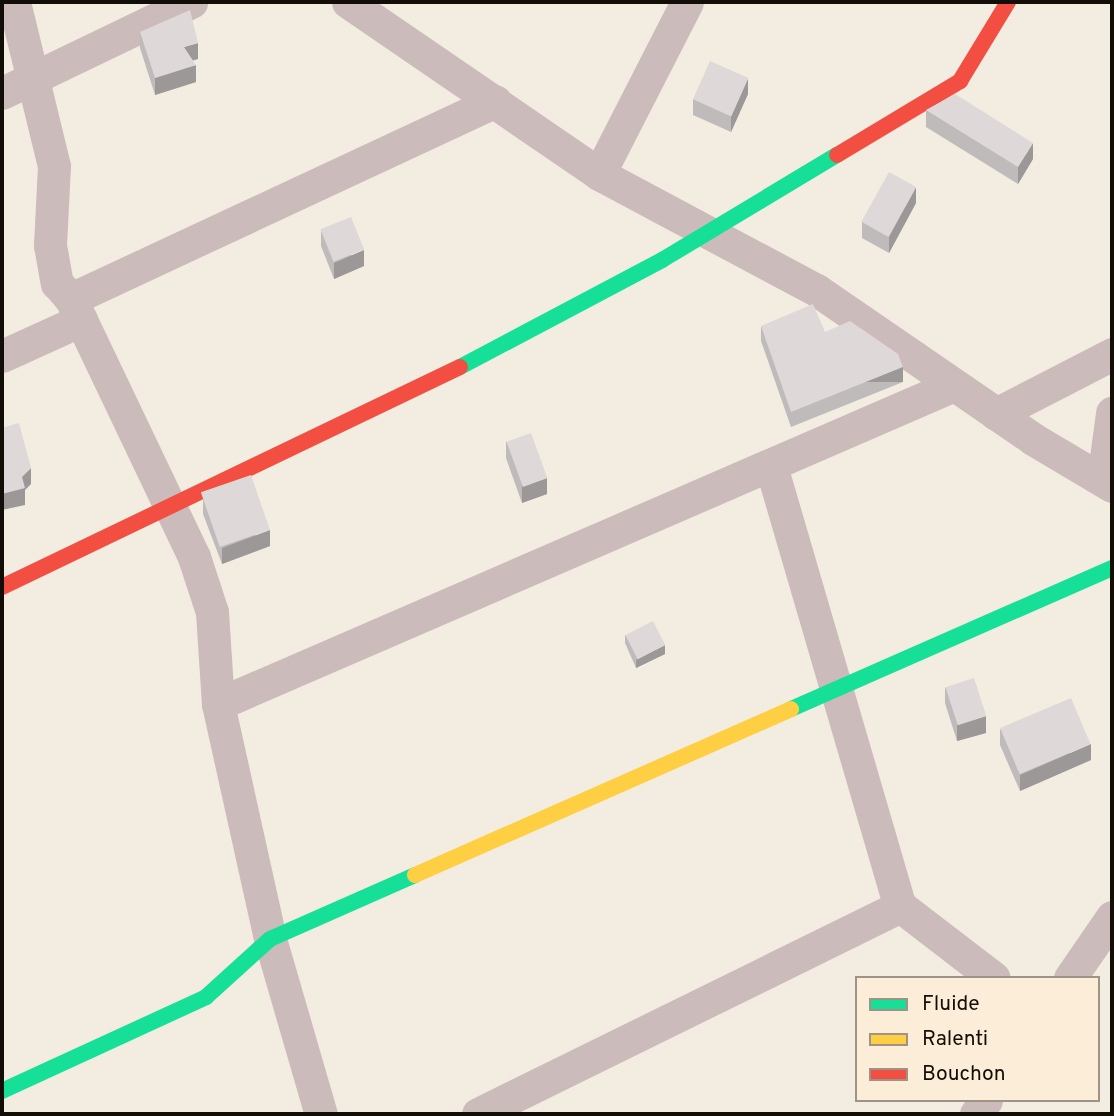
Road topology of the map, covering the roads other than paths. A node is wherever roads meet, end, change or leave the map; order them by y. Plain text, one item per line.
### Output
1 (14, 2) edge
2 (191, 2) edge
3 (348, 2) edge
4 (687, 2) edge
5 (1008, 2) edge
6 (32, 78) junction
7 (2, 93) edge
8 (495, 102) junction
9 (599, 174) junction
10 (703, 233) junction
11 (76, 310) junction
12 (1112, 354) edge
13 (2, 356) edge
14 (954, 385) junction
15 (1112, 413) edge
16 (996, 414) junction
17 (771, 466) junction
18 (1107, 483) edge
19 (171, 508) junction
20 (1112, 568) edge
21 (2, 587) edge
22 (833, 690) junction
23 (218, 704) junction
24 (900, 906) junction
25 (1112, 917) edge
26 (270, 939) junction
27 (991, 976) edge
28 (1071, 976) edge
29 (2, 1091) edge
30 (321, 1114) edge
31 (478, 1114) edge

1 - 6 street
2 - 6 street
3 - 8 street
4 - 9 street
5 - 10 street
6 - 7 street
6 - 11 street
8 - 9 street
8 - 11 street
9 - 10 street
10 - 14 street
10 - 19 street
11 - 13 street
11 - 19 street
12 - 16 street
14 - 16 street
14 - 17 street
15 - 18 street
16 - 18 street
17 - 22 street
17 - 23 street
19 - 21 street
19 - 23 street
20 - 22 street
22 - 24 street
22 - 26 street
23 - 26 street
24 - 27 street
24 - 31 street
25 - 28 street
26 - 29 street
26 - 30 street

